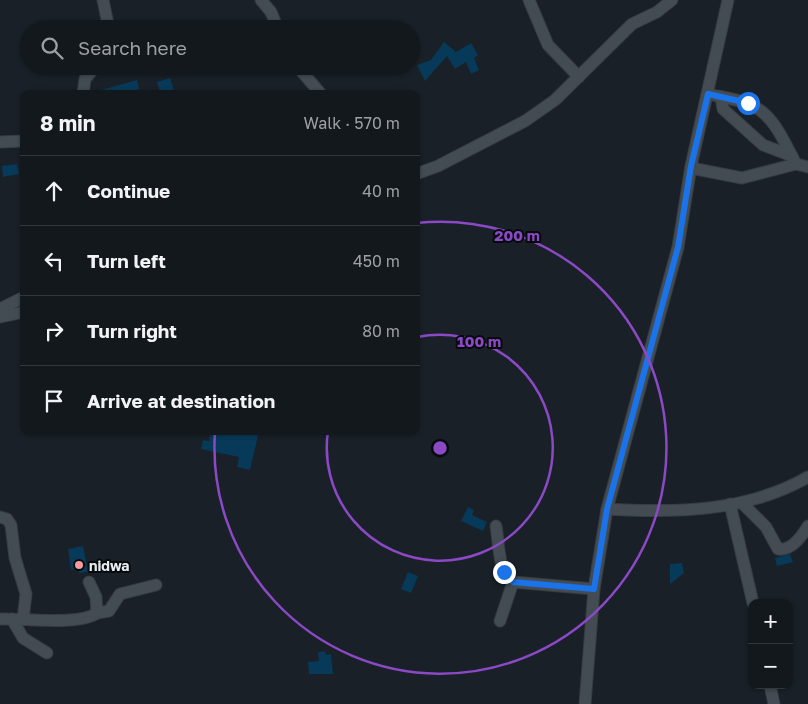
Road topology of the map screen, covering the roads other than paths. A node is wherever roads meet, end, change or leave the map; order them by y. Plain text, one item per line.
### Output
1 (103, 0) edge
2 (262, 0) edge
3 (529, 0) edge
4 (672, 0) edge
5 (728, 0) edge
6 (107, 20) edge
7 (274, 20) edge
8 (88, 75) edge
9 (304, 75) edge
10 (579, 77) junction
11 (84, 90) edge
12 (317, 90) edge
13 (708, 94) junction
14 (721, 97) junction
15 (20, 141) edge
16 (0, 142) edge
17 (794, 160) junction
18 (808, 167) edge
19 (691, 168) junction
20 (420, 173) edge
21 (20, 299) edge
22 (0, 310) edge
23 (20, 313) edge
24 (0, 317) edge
25 (808, 477) edge
26 (736, 504) junction
27 (607, 509) junction
28 (0, 516) edge
29 (496, 526) dead end
30 (808, 526) edge
31 (89, 582) dead end
32 (513, 582) junction
33 (156, 585) dead end
34 (594, 589) junction
35 (752, 599) edge
36 (97, 614) junction
37 (12, 619) edge
38 (500, 621) dead end
39 (47, 653) dead end
40 (771, 689) edge
41 (585, 704) edge
42 (774, 704) edge

1 - 6 street
2 - 7 street
3 - 10 street
4 - 10 street
5 - 13 street
8 - 11 street
9 - 12 street
10 - 20 street
13 - 14 street
13 - 19 street
14 - 17 street
14 - 17 street
15 - 16 street
17 - 18 street
17 - 19 street
19 - 27 street
21 - 22 street
23 - 24 street
25 - 26 street
26 - 27 street
26 - 30 street
26 - 35 street
27 - 34 street
28 - 37 street
29 - 32 street
31 - 36 street
32 - 34 street
32 - 38 street
33 - 36 street
34 - 41 street
36 - 37 street
37 - 39 street
40 - 42 street

